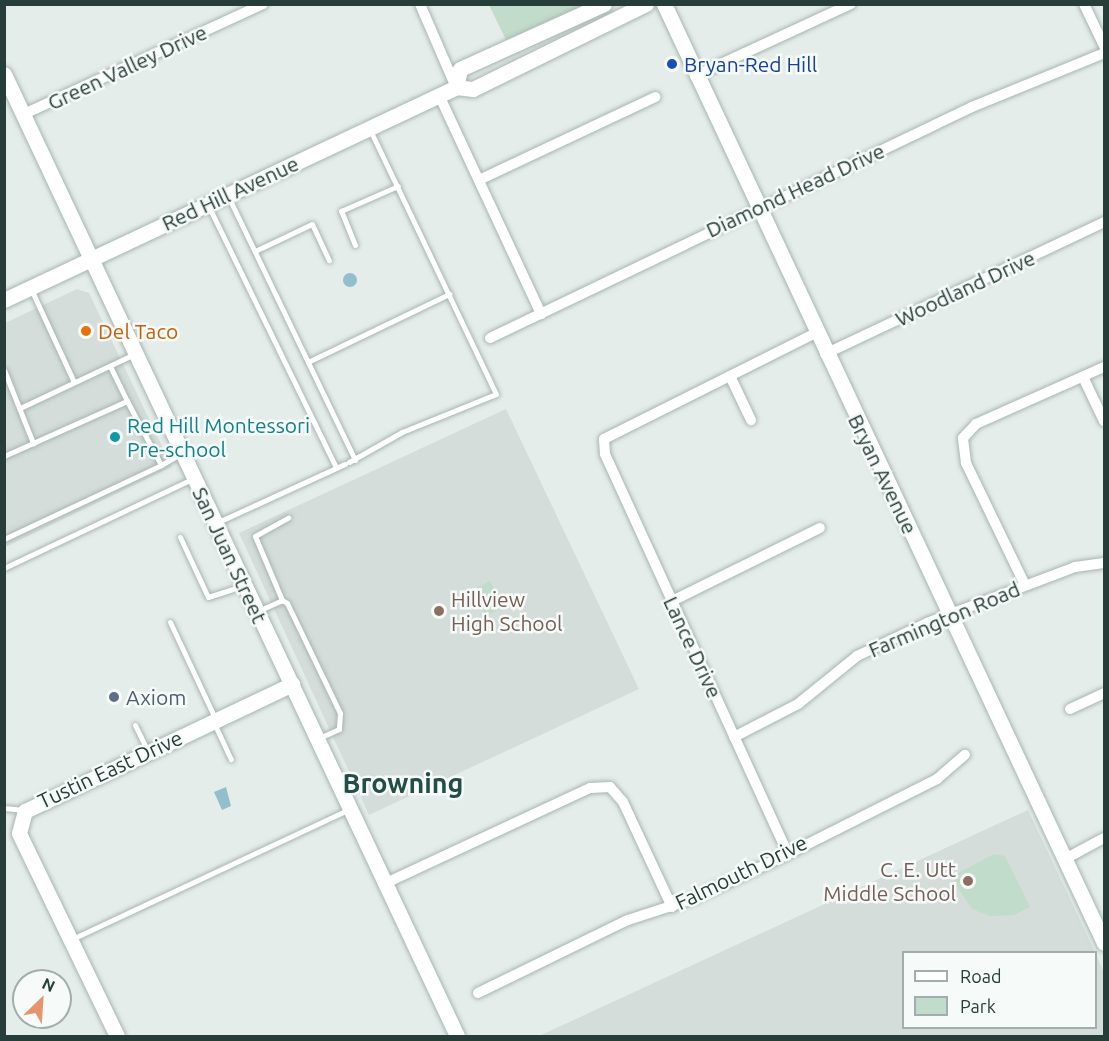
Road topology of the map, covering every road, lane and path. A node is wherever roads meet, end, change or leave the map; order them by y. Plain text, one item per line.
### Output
1 (263, 4) edge
2 (420, 4) edge
3 (604, 4) edge
4 (646, 4) edge
5 (664, 4) edge
6 (851, 4) edge
7 (1084, 4) edge
8 (1104, 46) edge
9 (1104, 53) edge
10 (4, 74) edge
11 (695, 76) junction
12 (456, 87) junction
13 (439, 95) junction
14 (655, 97) dead end
15 (24, 114) junction
16 (369, 127) junction
17 (479, 180) junction
18 (398, 186) junction
19 (228, 195) junction
20 (207, 204) junction
21 (756, 207) junction
22 (1104, 222) edge
23 (355, 245) dead end
24 (255, 251) junction
25 (92, 259) junction
26 (329, 260) dead end
27 (31, 287) junction
28 (449, 294) junction
29 (4, 300) edge
30 (542, 314) junction
31 (816, 333) junction
32 (490, 338) dead end
33 (135, 353) junction
34 (825, 354) junction
35 (308, 362) junction
36 (110, 366) junction
37 (1104, 366) edge
38 (4, 370) edge
39 (730, 376) junction
40 (1083, 377) junction
41 (74, 382) junction
42 (127, 401) junction
43 (20, 408) junction
44 (751, 420) dead end
45 (1104, 421) edge
46 (33, 443) junction
47 (182, 453) junction
48 (4, 456) edge
49 (350, 462) junction
50 (161, 465) junction
51 (336, 468) junction
52 (194, 478) junction
53 (288, 518) dead end
54 (215, 523) junction
55 (820, 528) dead end
56 (180, 537) dead end
57 (4, 539) edge
58 (1104, 564) edge
59 (4, 568) edge
60 (244, 585) junction
61 (1024, 585) junction
62 (282, 600) junction
63 (672, 601) junction
64 (257, 612) junction
65 (951, 615) junction
66 (170, 622) dead end
67 (292, 684) junction
68 (1104, 693) edge
69 (1070, 709) dead end
70 (214, 720) junction
71 (135, 725) dead end
72 (734, 737) junction
73 (317, 739) junction
74 (147, 751) junction
75 (965, 755) dead end
76 (231, 759) dead end
77 (4, 808) edge
78 (350, 808) junction
79 (25, 811) junction
80 (1104, 837) edge
81 (788, 855) junction
82 (1065, 860) junction
83 (386, 883) junction
84 (672, 907) junction
85 (71, 939) junction
86 (1104, 943) edge
87 (478, 993) dead end
88 (117, 1036) edge
89 (457, 1036) edge

1 - 15 street, Green Valley Drive
2 - 12 street
3 - 12 main road
4 - 12 main road, Red Hill Avenue
5 - 11 main road, Bryan Avenue
6 - 11 street
7 - 8 street
9 - 21 street, Diamond Head Drive
10 - 15 main road, San Juan Street
11 - 21 main road, Bryan Avenue
12 - 13 main road, Red Hill Avenue
13 - 16 main road, Red Hill Avenue
13 - 17 street
14 - 17 street
15 - 25 main road, San Juan Street
16 - 18 lane
16 - 19 main road, Red Hill Avenue
17 - 30 street
18 - 23 lane
18 - 28 lane
19 - 20 main road, Red Hill Avenue
19 - 24 lane
20 - 25 main road, Red Hill Avenue
20 - 51 lane
21 - 30 street, Diamond Head Drive
21 - 31 main road, Bryan Avenue
22 - 34 street, Woodland Drive
24 - 26 lane
24 - 35 lane
25 - 27 main road, Red Hill Avenue
25 - 33 main road, San Juan Street
27 - 29 main road, Red Hill Avenue
27 - 41 lane
28 - 35 lane
28 - 49 lane
30 - 32 street, Diamond Head Drive
31 - 34 main road, Bryan Avenue
31 - 39 street
33 - 36 lane
33 - 47 main road, San Juan Street
34 - 65 main road, Bryan Avenue
35 - 49 lane
36 - 41 lane
36 - 42 lane
37 - 40 street
38 - 43 lane
39 - 44 street
39 - 63 street, Lance Drive
40 - 45 street
40 - 61 street
41 - 43 lane
42 - 46 lane
42 - 50 lane
43 - 46 lane
46 - 48 lane
47 - 50 lane
47 - 52 main road, San Juan Street
49 - 51 lane
50 - 57 lane
51 - 54 lane
52 - 54 main road, San Juan Street
52 - 59 lane
53 - 62 lane
54 - 60 main road, San Juan Street
55 - 63 street
56 - 60 lane
58 - 61 street, Farmington Road
60 - 64 main road, San Juan Street
61 - 65 street, Farmington Road
62 - 64 lane
62 - 73 lane
63 - 72 street, Lance Drive
64 - 67 main road, San Juan Street
65 - 72 street, Farmington Road
65 - 82 main road, Bryan Avenue
66 - 70 lane
67 - 70 main road, Tustin East Drive
67 - 73 main road, San Juan Street
68 - 69 street
70 - 74 main road, Tustin East Drive
70 - 76 lane
71 - 74 lane
72 - 81 street, Lance Drive
73 - 78 main road, San Juan Street
74 - 79 main road, Tustin East Drive
75 - 81 street, Falmouth Drive
77 - 79 lane
78 - 83 main road, San Juan Street
78 - 85 lane
79 - 85 main road, Tustin East Drive
80 - 82 street
81 - 84 street, Falmouth Drive
82 - 86 main road, Bryan Avenue
83 - 84 street
83 - 89 main road, San Juan Street
84 - 87 street, Falmouth Drive
85 - 88 main road, Tustin East Drive

